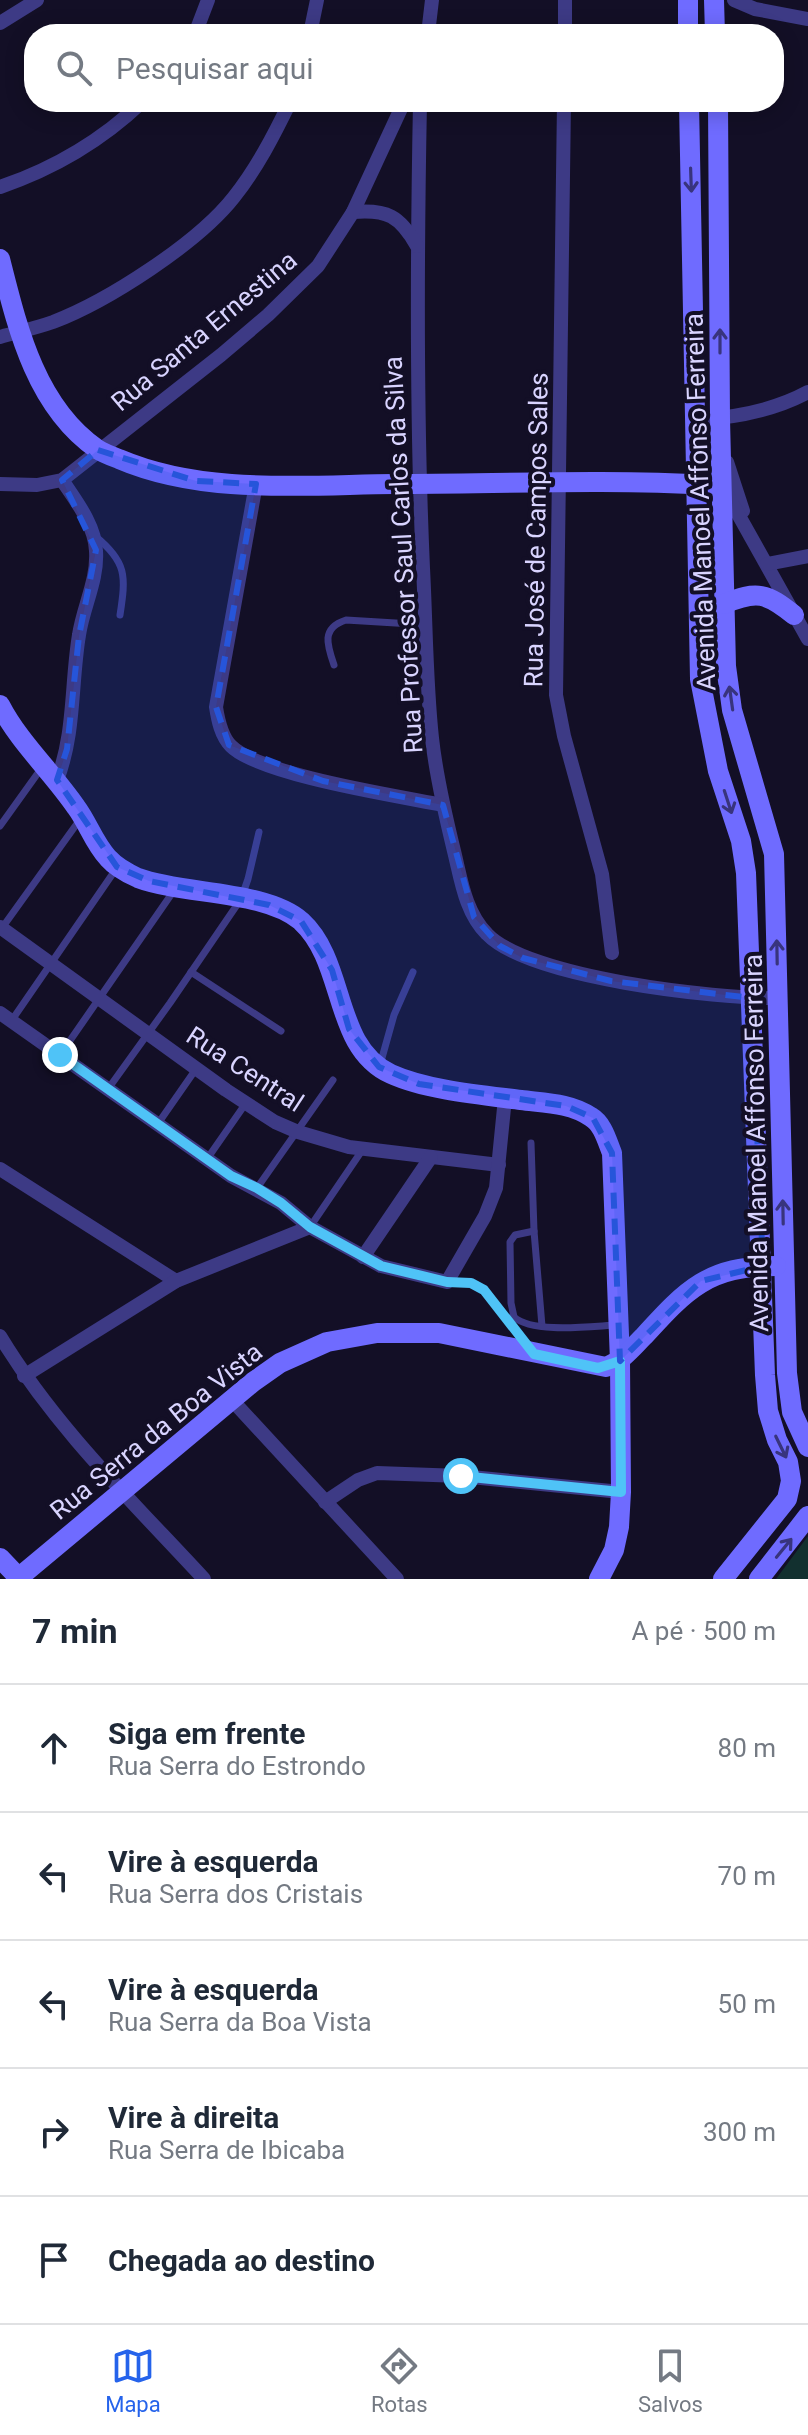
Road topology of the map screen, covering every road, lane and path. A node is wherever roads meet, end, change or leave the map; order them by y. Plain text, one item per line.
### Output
1 (37, 0) edge
2 (208, 0) edge
3 (317, 0) edge
4 (432, 0) edge
5 (565, 0) edge
6 (688, 0) edge
7 (714, 0) edge
8 (734, 0) edge
9 (808, 19) edge
10 (0, 23) edge
11 (201, 24) edge
12 (312, 24) edge
13 (429, 24) edge
14 (565, 24) edge
15 (688, 24) edge
16 (715, 24) edge
17 (131, 112) edge
18 (284, 112) edge
19 (399, 112) edge
20 (420, 112) edge
21 (564, 112) edge
22 (689, 112) edge
23 (718, 112) edge
24 (0, 187) edge
25 (353, 212) junction
26 (417, 246) junction
27 (0, 259) edge
28 (720, 262) junction
29 (693, 263) junction
30 (9, 334) edge
31 (808, 392) edge
32 (720, 419) junction
33 (694, 420) junction
34 (721, 443) junction
35 (98, 450) junction
36 (62, 480) junction
37 (561, 482) junction
38 (0, 484) edge
39 (256, 484) junction
40 (419, 484) junction
41 (695, 484) junction
42 (721, 485) junction
43 (93, 534) junction
44 (757, 549) junction
45 (808, 556) edge
46 (767, 564) junction
47 (724, 604) junction
48 (120, 615) dead end
49 (794, 615) junction
50 (426, 622) junction
51 (808, 639) edge
52 (334, 665) dead end
53 (1, 712) edge
54 (50, 772) junction
55 (443, 805) junction
56 (82, 816) junction
57 (0, 826) edge
58 (259, 832) dead end
59 (117, 867) junction
60 (176, 887) junction
61 (241, 899) junction
62 (1, 929) edge
63 (612, 953) dead end
64 (51, 964) junction
65 (191, 972) junction
66 (413, 972) dead end
67 (99, 998) junction
68 (751, 998) junction
69 (778, 998) junction
70 (6, 1017) edge
71 (281, 1031) dead end
72 (148, 1033) junction
73 (60, 1055) junction
74 (379, 1067) junction
75 (196, 1069) junction
76 (333, 1080) dead end
77 (108, 1089) junction
78 (505, 1098) junction
79 (246, 1103) junction
80 (157, 1125) junction
81 (298, 1132) junction
82 (531, 1143) dead end
83 (363, 1149) junction
84 (431, 1157) junction
85 (207, 1159) junction
86 (499, 1165) junction
87 (0, 1169) edge
88 (257, 1188) junction
89 (310, 1227) junction
90 (534, 1231) junction
91 (363, 1257) junction
92 (763, 1266) junction
93 (784, 1266) junction
94 (176, 1281) junction
95 (447, 1282) junction
96 (501, 1309) dead end
97 (619, 1325) junction
98 (542, 1326) junction
99 (0, 1336) edge
100 (620, 1361) junction
101 (24, 1376) junction
102 (231, 1399) junction
103 (805, 1438) edge
104 (122, 1490) junction
105 (621, 1492) junction
106 (787, 1499) junction
107 (325, 1502) junction
108 (808, 1507) edge
109 (808, 1516) edge
110 (0, 1558) edge
111 (18, 1579) edge
112 (204, 1579) edge
113 (397, 1579) edge
114 (599, 1579) edge
115 (723, 1579) edge
116 (759, 1579) edge

1 - 10 street
2 - 11 street
3 - 12 street
4 - 13 street
5 - 14 street
6 - 15 main road
7 - 16 main road
8 - 9 street
17 - 24 street
18 - 30 street
19 - 25 street, Rua Santa Ernestina
20 - 26 street, Rua Professor Saul Carlos da Silva
21 - 37 street, Rua José de Campos Sales
22 -> 29 main road, Avenida Manoel Affonso Ferreira
23 - 28 main road, Avenida Manoel Affonso Ferreira
25 - 26 street
25 - 35 street, Rua Santa Ernestina
26 - 40 street, Rua Professor Saul Carlos da Silva
27 - 30 main road
28 - 29 main road
32 -> 28 main road, Avenida Manoel Affonso Ferreira
29 - 33 main road, Avenida Manoel Affonso Ferreira
30 - 35 main road
31 - 32 street
32 - 33 street
32 - 34 main road, Avenida Manoel Affonso Ferreira
33 - 41 main road, Avenida Manoel Affonso Ferreira
34 - 42 main road, Avenida Manoel Affonso Ferreira
34 - 44 street
35 - 36 street, Rua Santa Ernestina
35 - 39 main road
36 - 38 street
36 - 43 street
37 - 40 main road
37 - 41 main road
37 - 63 street, Rua José de Campos Sales
39 - 40 main road
39 - 55 street
40 - 50 street, Rua Professor Saul Carlos da Silva
41 - 42 main road
41 -> 68 main road, Avenida Manoel Affonso Ferreira
42 - 44 street
42 - 47 main road, Avenida Manoel Affonso Ferreira
43 - 48 lane
43 - 54 street
44 - 46 street
45 - 46 street
46 - 49 street
47 - 49 main road
69 -> 47 main road, Avenida Manoel Affonso Ferreira
49 - 51 street
50 - 52 lane
50 - 55 street, Rua Professor Saul Carlos da Silva
53 - 54 main road
54 - 56 main road
54 - 57 lane
55 - 68 street, Rua Professor Saul Carlos da Silva
56 - 59 main road
56 - 62 lane
58 - 61 lane
59 - 60 main road
59 - 64 lane
60 - 61 main road
60 - 67 lane
61 - 65 lane
61 - 74 main road
62 - 64 street, Rua Central
64 - 67 street, Rua Central
64 - 70 lane
65 - 71 lane
65 - 72 lane
66 - 74 lane
67 - 72 street, Rua Central
67 - 73 lane
68 - 69 street, Rua Professor Saul Carlos da Silva
68 - 92 main road, Avenida Manoel Affonso Ferreira
93 -> 69 main road, Avenida Manoel Affonso Ferreira
70 - 73 street
72 - 75 street, Rua Central
72 - 77 lane
73 - 77 street
74 - 78 main road
75 - 79 street, Rua Central
75 - 80 lane
76 - 81 lane
77 - 80 street
78 - 86 street
78 - 97 main road
79 - 81 street, Rua Central
79 - 85 lane
80 - 85 street
81 - 83 street, Rua Central
81 - 88 lane
82 - 90 lane
83 - 84 street, Rua Central
83 - 89 lane
84 - 86 street, Rua Central
84 - 91 street
85 - 88 street
86 - 95 street
87 - 94 street
88 - 89 street
89 - 91 street
89 - 94 street
90 - 98 lane
90 - 98 lane
91 - 95 street
92 - 93 main road
92 - 100 main road
92 -> 106 main road, Avenida Manoel Affonso Ferreira
93 - 103 main road, Avenida Manoel Affonso Ferreira
94 - 101 street
95 - 96 path
97 - 98 lane
97 - 100 main road
99 - 101 street
100 - 102 main road, Rua Serra da Boa Vista
100 - 105 main road
101 - 104 street
102 - 104 main road, Rua Serra da Boa Vista
102 - 107 street
104 - 111 main road, Rua Serra da Boa Vista
104 - 112 street
105 - 107 street
105 - 114 main road
106 - 108 main road
106 - 115 main road
107 - 113 street
116 -> 109 main road
110 - 111 main road

